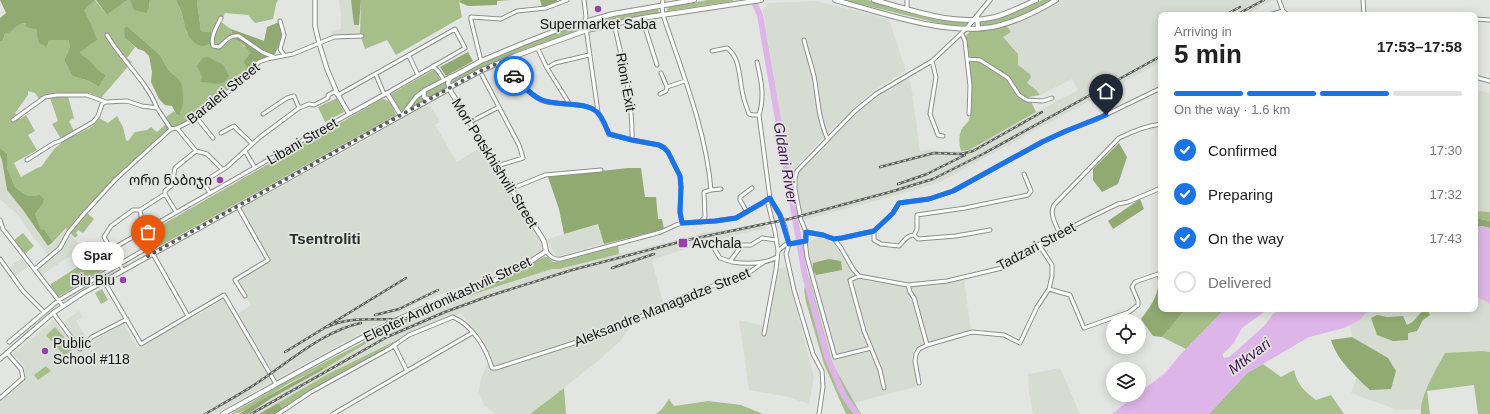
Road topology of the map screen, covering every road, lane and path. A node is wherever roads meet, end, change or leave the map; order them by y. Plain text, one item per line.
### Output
1 (316, 0) edge
2 (567, 0) edge
3 (584, 0) edge
4 (663, 0) edge
5 (694, 0) edge
6 (761, 0) edge
7 (835, 0) edge
8 (874, 0) edge
9 (907, 0) edge
10 (990, 0) edge
11 (1036, 0) edge
12 (1056, 0) edge
13 (1279, 0) edge
14 (1363, 0) edge
15 (662, 6) junction
16 (907, 9) junction
17 (1283, 11) joint
18 (1280, 12) edge
19 (1364, 12) edge
20 (663, 15) junction
21 (221, 18) dead end
22 (642, 18) junction
23 (977, 18) junction
24 (1478, 19) edge
25 (1490, 20) edge
26 (280, 21) dead end
27 (585, 21) junction
28 (614, 24) junction
29 (978, 28) junction
30 (966, 29) junction
31 (587, 30) junction
32 (962, 34) junction
33 (107, 35) dead end
34 (362, 36) dead end
35 (804, 40) dead end
36 (319, 43) junction
37 (537, 47) junction
38 (712, 51) dead end
39 (284, 55) junction
40 (589, 55) junction
41 (409, 56) junction
42 (276, 57) junction
43 (967, 59) junction
44 (481, 61) junction
45 (932, 61) junction
46 (501, 62) junction
47 (757, 62) dead end
48 (657, 65) dead end
49 (433, 66) junction
50 (547, 68) junction
51 (661, 73) dead end
52 (418, 74) junction
53 (376, 75) junction
54 (482, 75) dead end
55 (452, 76) junction
56 (1478, 78) edge
57 (444, 80) junction
58 (685, 81) junction
59 (1490, 81) edge
60 (667, 87) junction
61 (449, 89) junction
62 (1158, 89) edge
63 (425, 90) junction
64 (386, 94) junction
65 (660, 94) dead end
66 (338, 95) junction
67 (1052, 98) dead end
68 (430, 99) junction
69 (106, 102) junction
70 (569, 103) junction
71 (499, 107) junction
72 (157, 108) junction
73 (299, 108) junction
74 (598, 112) junction
75 (263, 114) dead end
76 (349, 114) junction
77 (759, 114) junction
78 (969, 114) dead end
79 (402, 115) junction
80 (197, 118) junction
81 (13, 120) dead end
82 (470, 122) junction
83 (1158, 124) edge
84 (177, 128) junction
85 (171, 129) junction
86 (221, 133) dead end
87 (943, 136) dead end
88 (213, 138) dead end
89 (827, 138) junction
90 (632, 140) junction
91 (252, 144) junction
92 (196, 151) junction
93 (245, 151) junction
94 (27, 160) dead end
95 (497, 166) junction
96 (255, 168) junction
97 (222, 170) junction
98 (601, 170) dead end
99 (1024, 174) dead end
100 (511, 188) junction
101 (752, 188) dead end
102 (721, 189) dead end
103 (1158, 189) edge
104 (711, 190) junction
105 (210, 193) junction
106 (165, 194) junction
107 (769, 199) junction
108 (238, 207) junction
109 (140, 210) junction
110 (176, 212) junction
111 (747, 212) junction
112 (0, 220) edge
113 (700, 222) junction
114 (682, 223) junction
115 (148, 228) junction
116 (990, 230) dead end
117 (874, 231) junction
118 (806, 232) junction
119 (138, 234) junction
120 (1060, 234) junction
121 (914, 235) junction
122 (834, 239) junction
123 (776, 240) junction
124 (804, 241) junction
125 (790, 244) junction
126 (712, 245) dead end
127 (1039, 245) junction
128 (112, 249) junction
129 (546, 251) junction
130 (778, 251) junction
131 (153, 254) junction
132 (777, 256) junction
133 (0, 259) edge
134 (732, 262) junction
135 (764, 262) junction
136 (119, 263) junction
137 (35, 269) junction
138 (124, 270) junction
139 (1158, 274) edge
140 (859, 276) junction
141 (104, 281) junction
142 (908, 285) junction
143 (1048, 289) junction
144 (245, 296) dead end
145 (59, 300) junction
146 (63, 306) junction
147 (44, 312) junction
148 (53, 312) junction
149 (188, 316) junction
150 (127, 319) junction
151 (472, 333) junction
152 (764, 334) dead end
153 (9, 342) dead end
154 (927, 345) junction
155 (394, 346) junction
156 (870, 348) junction
157 (7, 353) junction
158 (0, 359) edge
159 (407, 371) junction
160 (919, 383) dead end
161 (276, 384) junction
162 (884, 388) dead end
163 (0, 398) edge
164 (223, 414) edge
165 (278, 414) edge
166 (333, 414) edge
167 (819, 414) edge

1 - 36 street
2 - 44 street
3 - 27 street
4 - 15 street
5 - 15 main road
6 - 20 main road
7 - 30 main road
8 - 16 main road
9 - 16 street
10 - 23 street
11 - 23 main road
12 - 29 main road
13 - 17 street
14 - 19 street
15 - 20 street
15 - 27 main road
16 - 23 main road
17 - 18 street
20 - 22 main road
20 - 58 street
21 - 42 street
22 - 28 main road
22 - 48 street
23 - 29 main road
23 - 30 street
24 - 25 street
26 - 39 street
27 - 31 street
27 - 44 main road
28 - 31 main road
28 - 90 street, Rioni Exit
29 - 30 main road
30 - 32 street
31 - 37 main road
31 - 40 street
32 - 43 street
32 - 45 street
33 - 72 street
34 - 36 street, Baraleti Street
35 - 89 street
36 - 39 street, Baraleti Street
36 - 66 street
37 - 46 main road
37 - 50 street
38 - 77 street
39 - 42 street, Baraleti Street
40 - 50 street
40 - 74 street
41 - 49 street, Libani Street
41 - 52 street
41 - 53 street
42 - 80 street, Baraleti Street
43 - 67 street
43 - 78 street
44 - 55 main road
45 - 87 street
45 - 89 street
46 - 61 main road
46 - 70 street
47 - 77 street
49 - 52 street, Libani Street
49 - 57 street
50 - 70 street
51 - 60 street
52 - 64 street, Libani Street
53 - 64 street
53 - 66 street
54 - 71 street
55 - 57 street, Libani Street
55 - 61 main road, Mori Potskhishvili Street
56 - 59 street
57 - 63 street, Libani Street
58 - 60 street
58 - 104 street
60 - 65 street
61 - 68 street, Libani Street
61 - 82 main road, Mori Potskhishvili Street
62 - 117 street
63 - 68 street
63 - 79 street, Libani Street
64 - 76 street, Libani Street
64 - 79 street
66 - 73 street
66 - 76 street
68 - 79 street, Libani Street
69 - 72 street
69 - 81 street
69 - 94 street
70 - 74 street
71 - 82 street
71 - 95 street
72 - 85 street
73 - 75 street
73 - 91 street
74 - 90 street
76 - 96 street, Libani Street
77 - 107 street
79 - 108 street, Libani Street
80 - 84 street, Baraleti Street
80 - 88 street
82 - 95 main road, Mori Potskhishvili Street
83 - 120 street
84 - 85 street, Baraleti Street
84 - 92 street, Baraleti Street
85 - 137 street, Baraleti Street
86 - 91 street
89 - 118 street
90 - 114 street
91 - 93 street
92 - 97 street, Baraleti Street
92 - 106 street
93 - 96 street
93 - 97 street
95 - 100 main road, Mori Potskhishvili Street
96 - 105 street, Libani Street
97 - 105 street
98 - 100 street
99 - 121 street
100 - 129 main road, Mori Potskhishvili Street
101 - 111 street
102 - 104 street
103 - 120 street, Tadzari Street
104 - 113 street
105 - 110 street, Libani Street
106 - 109 street
106 - 110 street
107 - 111 street, Elepter Andronikashvili Street
107 - 123 street
107 - 125 street
108 - 131 street, Libani Street
108 - 144 street
109 - 115 street
109 - 128 street
110 - 115 street, Libani Street
111 - 113 street, Elepter Andronikashvili Street
112 - 137 street
113 - 114 street, Elepter Andronikashvili Street
114 - 129 street, Elepter Andronikashvili Street
115 - 119 street, Libani Street
116 - 121 street
117 - 121 street
117 - 122 street
118 - 122 street
118 - 124 street
119 - 128 street, Libani Street
119 - 136 street
120 - 127 street, Tadzari Street
122 - 140 street
123 - 130 street
123 - 134 street
124 - 125 street
124 - 156 street
125 - 130 street
125 - 167 street
126 - 134 street
127 - 142 street, Tadzari Street
127 - 143 street
128 - 136 street
129 - 161 main road, Elepter Andronikashvili Street
130 - 132 street
131 - 138 street, Libani Street
131 - 149 street
132 - 135 street
132 - 152 street
133 - 147 street
134 - 135 street
135 - 151 street, Aleksandre Managadze Street
136 - 138 street
136 - 145 street
137 - 145 street
138 - 141 street, Libani Street
139 - 143 street
140 - 142 street, Tadzari Street
140 - 156 street
141 - 146 street, Libani Street
141 - 150 street
142 - 154 street
143 - 154 street
145 - 146 street
145 - 147 street
146 - 148 street, Libani Street
147 - 153 street
148 - 150 street
148 - 157 street, Libani Street
149 - 150 street
149 - 161 street
151 - 155 street, Aleksandre Managadze Street
151 - 159 street
154 - 160 street
155 - 159 street
155 - 165 street, Aleksandre Managadze Street
156 - 162 street
157 - 158 street, Libani Street
157 - 163 street
159 - 166 street
161 - 164 main road, Elepter Andronikashvili Street

